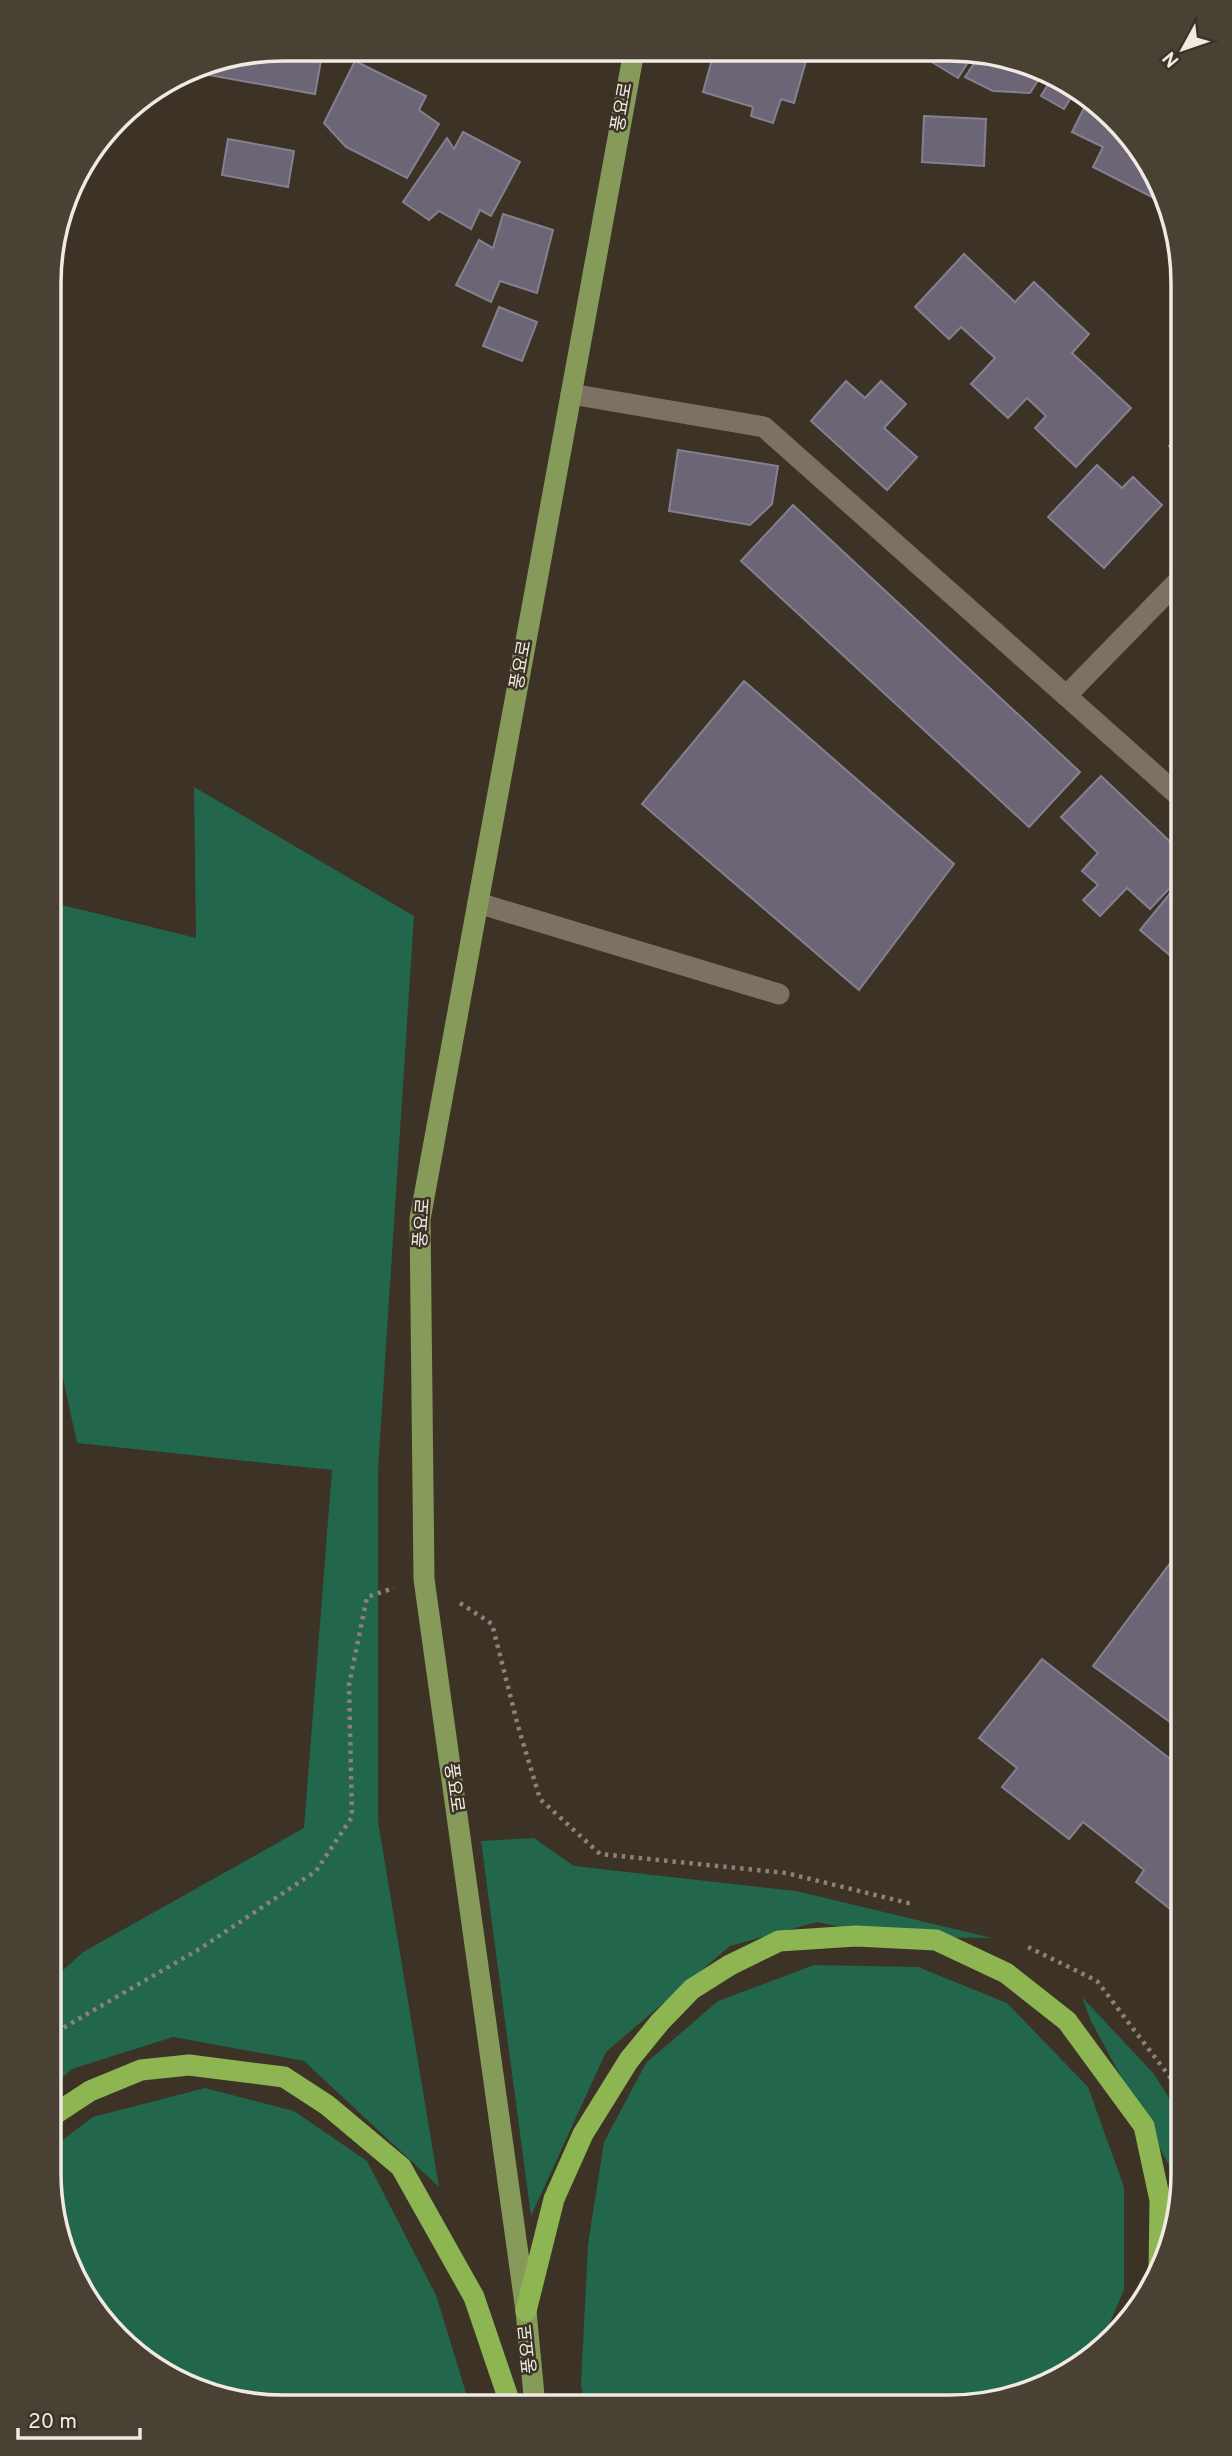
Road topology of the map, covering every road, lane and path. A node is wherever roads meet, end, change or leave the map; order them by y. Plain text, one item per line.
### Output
1 (632, 61) edge
2 (571, 394) junction
3 (1171, 588) edge
4 (1066, 695) junction
5 (1171, 789) edge
6 (478, 902) junction
7 (779, 994) dead end
8 (424, 1579) junction
9 (915, 1905) dead end
10 (1026, 1946) dead end
11 (61, 2029) edge
12 (1170, 2078) edge
13 (61, 2110) edge
14 (1159, 2242) edge
15 (526, 2311) junction
16 (507, 2395) edge
17 (534, 2395) edge

1 - 2 main road, 풍요로
2 - 4 lane
2 - 6 main road, 풍요로
3 - 4 lane
4 - 5 lane
6 - 7 lane
6 - 8 main road, 풍요로
8 - 9 path
8 - 11 path
8 - 15 main road, 풍요로
10 - 12 path
13 - 16 highway
14 - 15 highway
15 - 17 main road, 풍요로

